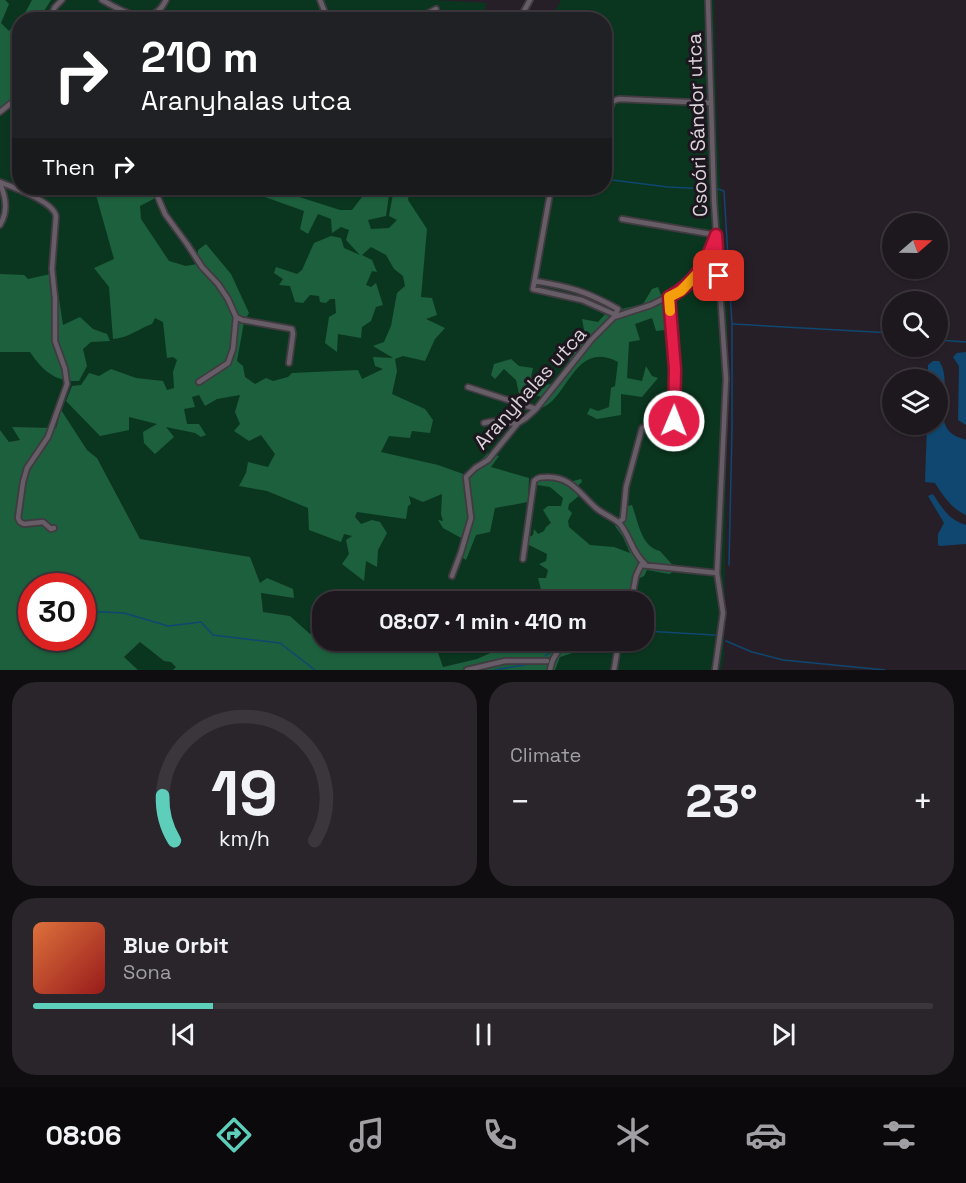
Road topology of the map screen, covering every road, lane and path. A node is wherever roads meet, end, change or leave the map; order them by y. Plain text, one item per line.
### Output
1 (102, 0) edge
2 (166, 0) edge
3 (708, 0) edge
4 (436, 9) dead end
5 (124, 12) edge
6 (156, 12) edge
7 (432, 12) edge
8 (613, 101) edge
9 (12, 102) edge
10 (711, 103) junction
11 (0, 112) edge
12 (0, 183) edge
13 (28, 195) edge
14 (157, 195) edge
15 (550, 195) edge
16 (622, 219) dead end
17 (0, 225) edge
18 (716, 235) junction
19 (535, 281) junction
20 (669, 297) junction
21 (615, 316) junction
22 (236, 317) junction
23 (289, 363) dead end
24 (199, 382) dead end
25 (468, 387) dead end
26 (536, 408) junction
27 (484, 423) dead end
28 (518, 423) junction
29 (619, 522) junction
30 (54, 528) dead end
31 (523, 559) dead end
32 (645, 564) junction
33 (717, 573) junction
34 (452, 576) dead end
35 (633, 591) edge
36 (560, 651) edge
37 (617, 651) edge
38 (547, 661) dead end
39 (467, 670) edge
40 (550, 670) edge
41 (614, 670) edge
42 (715, 670) edge

1 - 5 street
2 - 6 street
3 - 10 street, Csoóri Sándor utca
4 - 7 street
8 - 10 street
9 - 11 street
10 - 18 street, Csoóri Sándor utca
12 - 17 street
13 - 30 street
14 - 22 street
15 - 19 street
16 - 18 street
18 - 20 street, Aranyhalas utca
18 - 33 street, Csoóri Sándor utca
19 - 21 street, Aranyhalas utca
19 - 21 street
20 - 21 street, Aranyhalas utca
20 - 29 street
21 - 26 street, Aranyhalas utca
22 - 23 street
22 - 24 street
25 - 26 street
26 - 28 street, Aranyhalas utca
27 - 28 street
28 - 34 street, Aranyhalas utca
29 - 31 street
29 - 32 street
32 - 33 street
32 - 35 street
33 - 42 street, Csoóri Sándor utca
36 - 40 street
37 - 41 street
38 - 39 street

